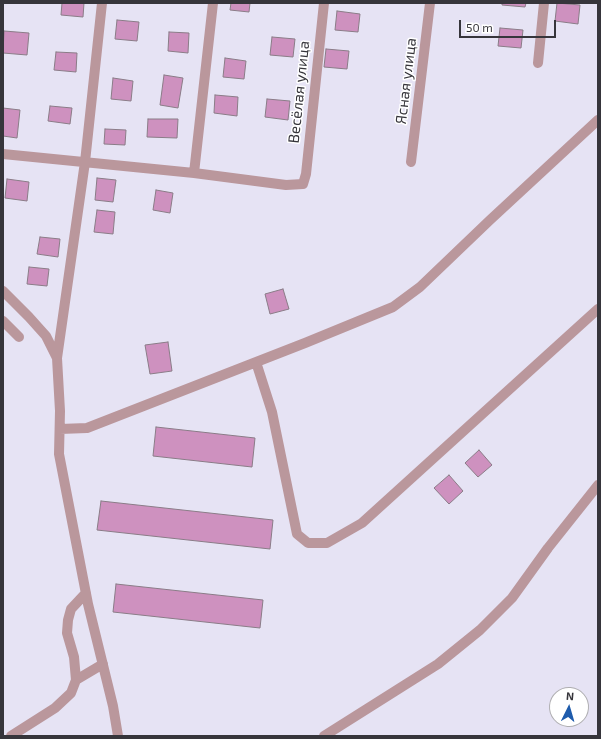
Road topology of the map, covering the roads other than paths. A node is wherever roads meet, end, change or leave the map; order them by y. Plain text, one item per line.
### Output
1 (102, 3) edge
2 (213, 3) edge
3 (324, 3) edge
4 (430, 3) edge
5 (544, 3) edge
6 (538, 63) dead end
7 (598, 120) edge
8 (3, 154) edge
9 (85, 162) junction
10 (411, 162) dead end
11 (194, 173) junction
12 (3, 292) edge
13 (598, 309) edge
14 (3, 322) edge
15 (19, 337) dead end
16 (57, 358) junction
17 (256, 362) junction
18 (60, 429) junction
19 (598, 485) edge
20 (86, 593) junction
21 (103, 664) junction
22 (76, 680) junction
23 (11, 736) edge
24 (118, 736) edge
25 (324, 736) edge

1 - 9 street
2 - 11 street
3 - 11 street, Весёлая улица
4 - 10 street, Ясная улица
5 - 6 street
7 - 17 street
8 - 9 street
9 - 11 street
9 - 16 street
12 - 16 street
13 - 17 street
14 - 15 street
16 - 18 street
17 - 18 street
18 - 20 street
19 - 25 street
20 - 21 street
20 - 22 street
21 - 22 street
21 - 24 street
22 - 23 street

